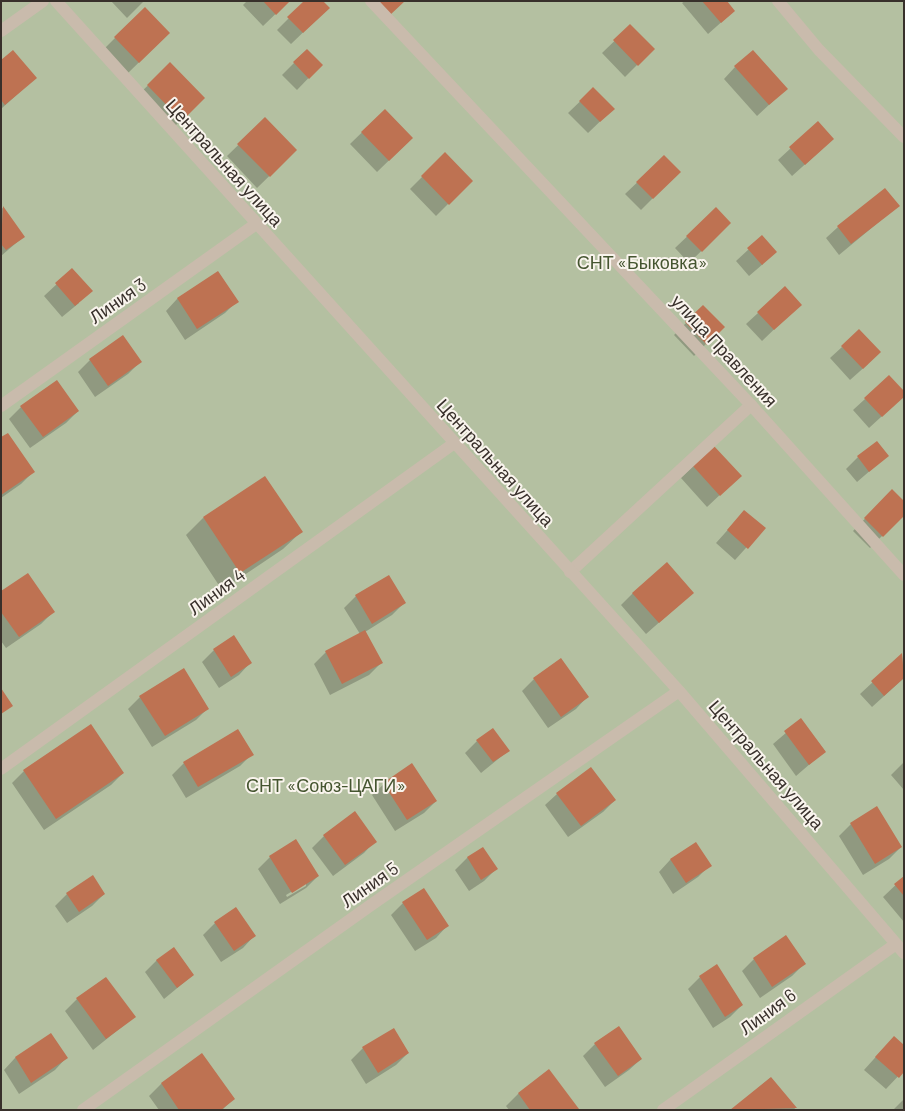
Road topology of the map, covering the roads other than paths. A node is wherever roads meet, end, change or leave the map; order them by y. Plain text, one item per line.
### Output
1 (43, 1) edge
2 (56, 1) edge
3 (371, 1) edge
4 (778, 1) edge
5 (1, 31) edge
6 (904, 137) edge
7 (256, 224) junction
8 (751, 405) junction
9 (1, 406) edge
10 (454, 444) junction
11 (570, 572) junction
12 (904, 575) edge
13 (679, 691) junction
14 (1, 769) edge
15 (900, 948) edge
16 (83, 1110) edge
17 (663, 1110) edge

1 - 5 street
2 - 7 street, Центральная улица
3 - 8 street, улица Правления
4 - 6 street
7 - 9 street, Линия 3
7 - 10 street, Центральная улица
8 - 11 street
8 - 12 street, улица Правления
10 - 11 street, Центральная улица
10 - 14 street, Линия 4
11 - 13 street, Центральная улица
13 - 15 street, Центральная улица
13 - 16 street, Линия 5
15 - 17 street, Линия 6

